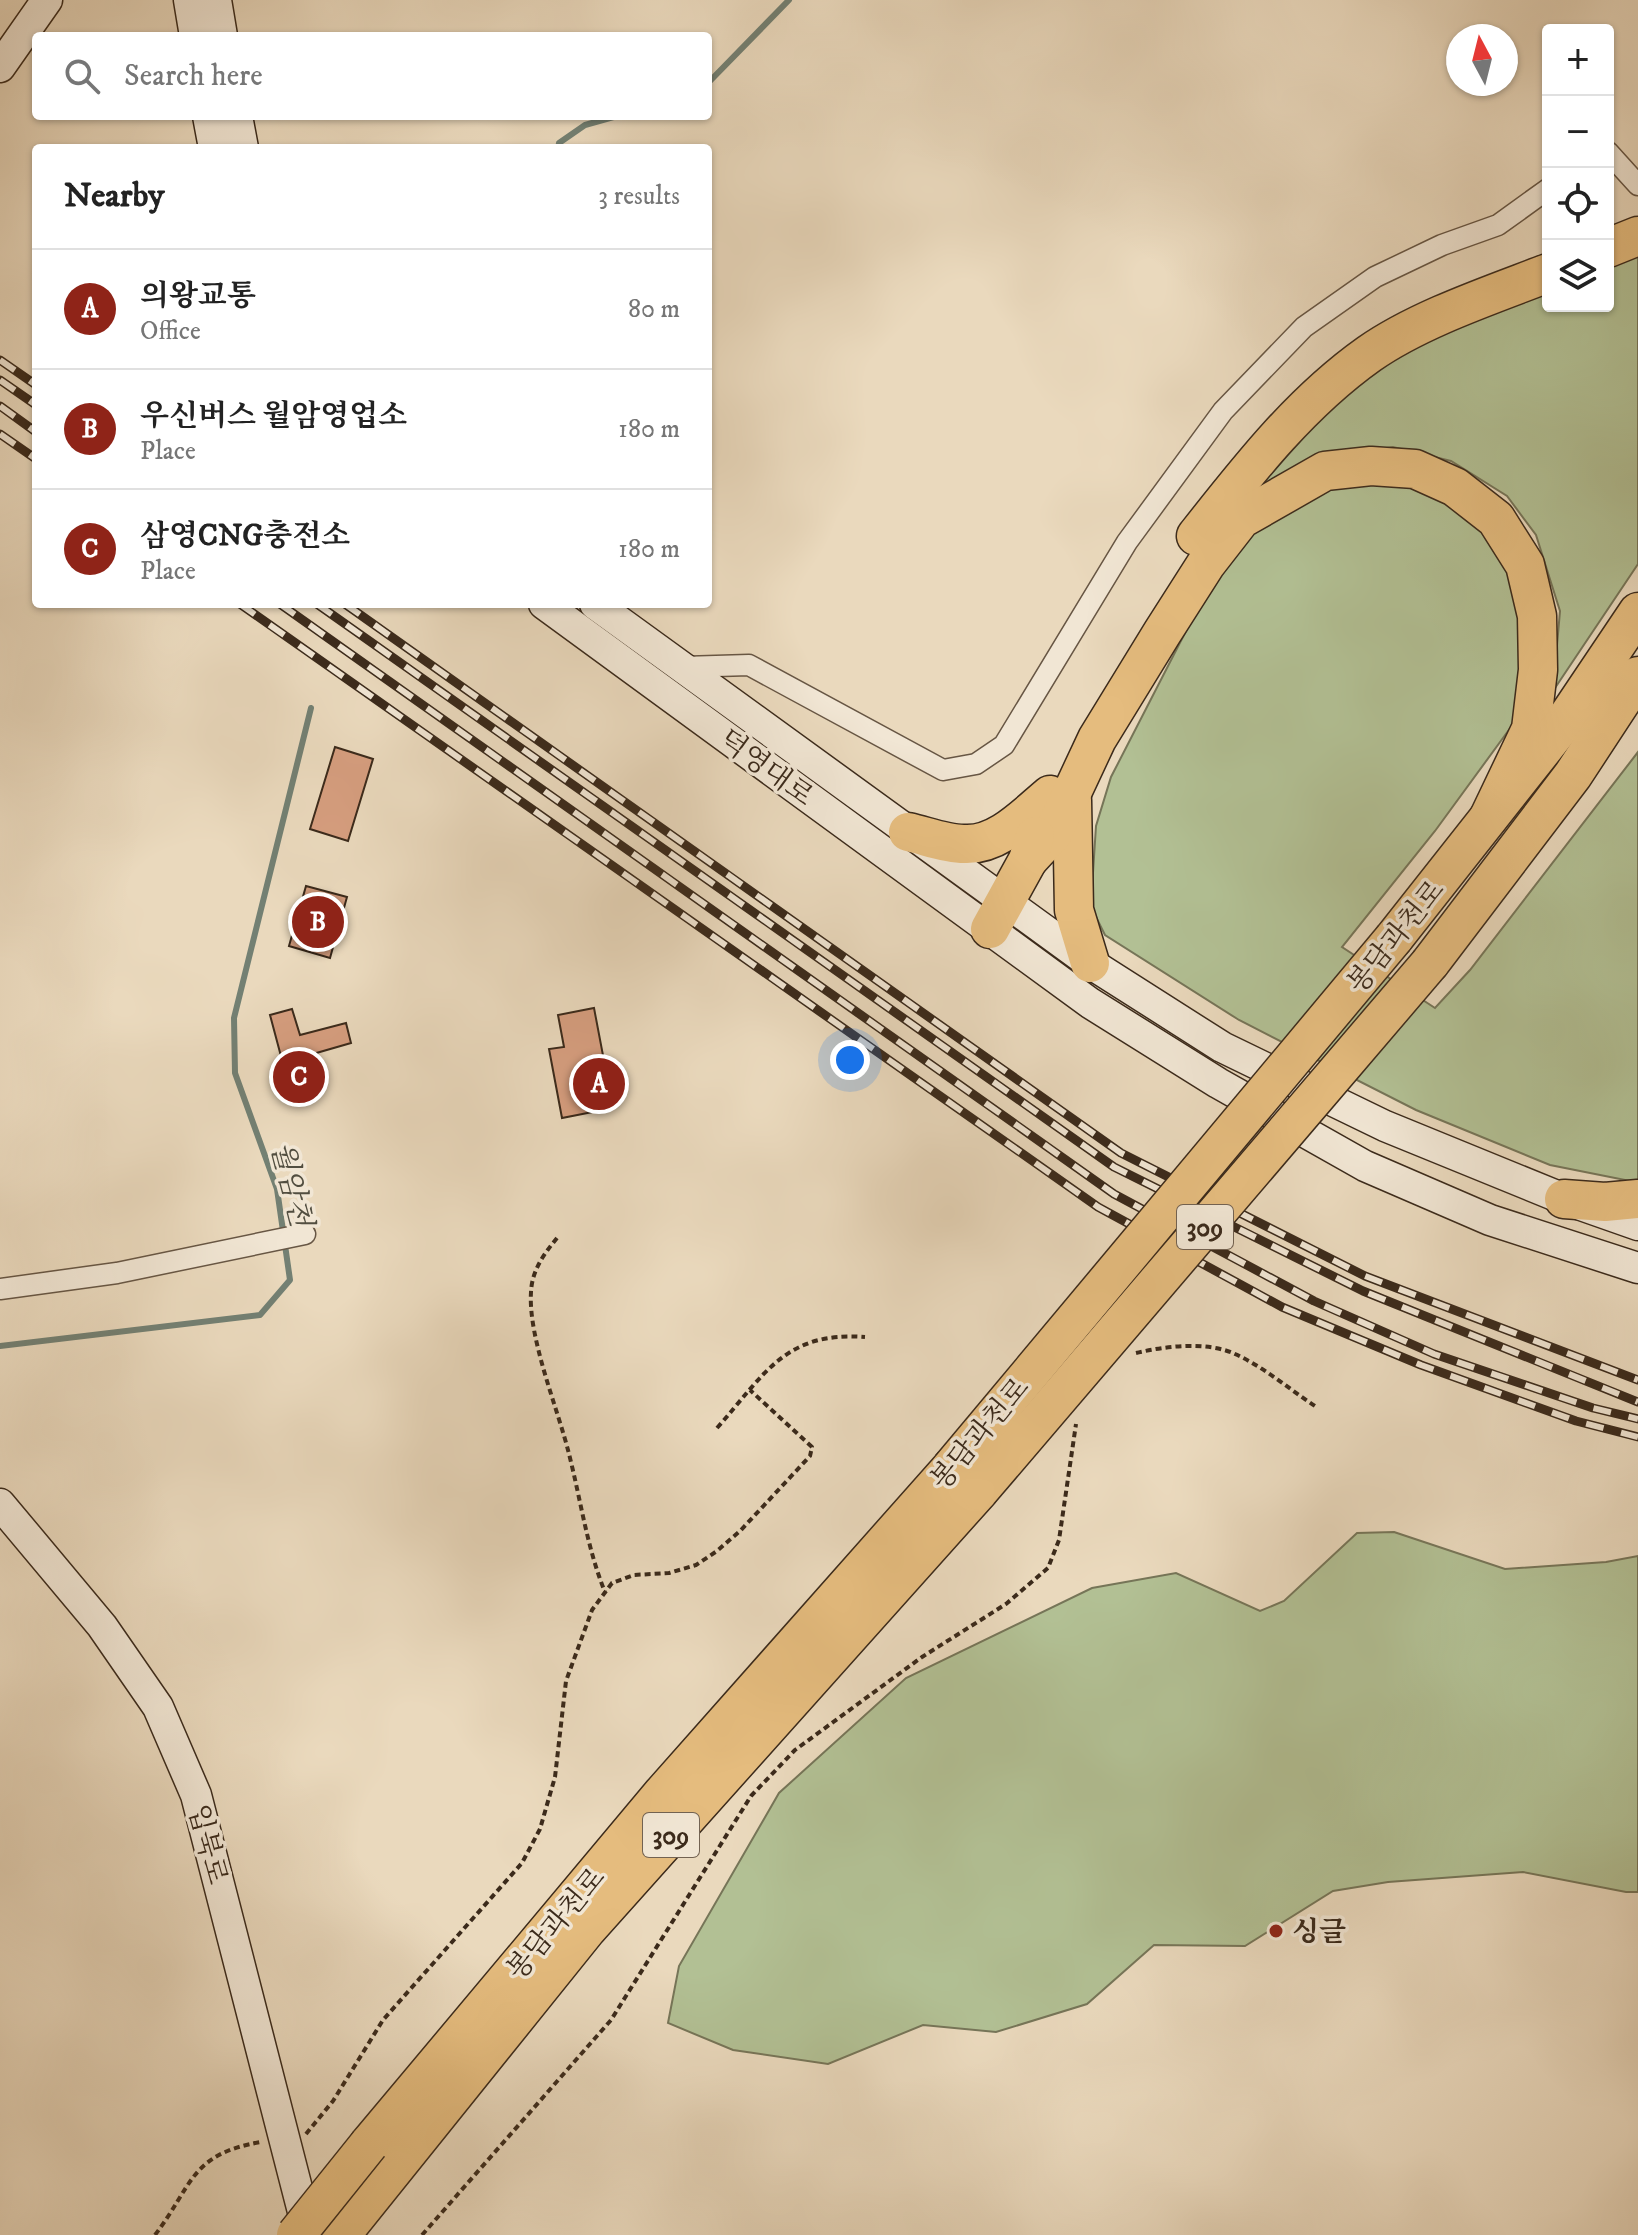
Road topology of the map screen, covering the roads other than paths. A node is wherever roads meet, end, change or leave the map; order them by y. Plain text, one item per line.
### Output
1 (47, 0) edge
2 (189, 0) edge
3 (216, 0) edge
4 (194, 32) edge
5 (221, 32) edge
6 (0, 67) edge
7 (209, 120) edge
8 (238, 120) edge
9 (213, 144) edge
10 (242, 144) edge
11 (1614, 159) edge
12 (1638, 185) edge
13 (1542, 193) edge
14 (1638, 236) edge
15 (1614, 246) edge
16 (1542, 275) edge
17 (550, 608) edge
18 (601, 608) edge
19 (1638, 612) edge
20 (683, 667) junction
21 (1638, 676) edge
22 (1638, 714) edge
23 (1573, 775) junction
24 (1061, 793) junction
25 (1489, 817) junction
26 (908, 832) junction
27 (998, 916) junction
28 (1090, 963) junction
29 (1564, 1199) junction
30 (1638, 1199) edge
31 (1638, 1225) edge
32 (305, 1234) dead end
33 (1638, 1268) edge
34 (0, 1289) edge
35 (965, 1479) junction
36 (0, 1504) edge
37 (296, 2235) edge
38 (309, 2235) edge
39 (341, 2235) edge

1 - 6 street
2 - 4 street
3 - 5 street
7 - 9 street
8 - 10 street
11 - 12 street
13 - 20 street
14 - 15 highway
16 - 24 highway
17 - 27 street, 덕영대로
18 - 20 street, 덕영대로
19 - 25 highway, 봉담과천로 / 309
20 - 26 street, 덕영대로
21 - 23 highway, 봉담과천로 / 309
22 - 23 highway
23 - 35 highway, 봉담과천로 / 309, bridge
24 - 25 highway
24 - 26 highway
24 - 27 highway
24 - 28 highway
25 - 35 highway, 봉담과천로 / 309, bridge
26 - 27 street, 덕영대로
27 - 28 street
27 - 33 street
28 - 29 street
29 - 30 highway
29 - 31 street
32 - 34 street
35 - 37 highway, 봉담과천로 / 309, bridge
35 - 39 highway, 봉담과천로 / 309
36 - 38 street, 입북로

